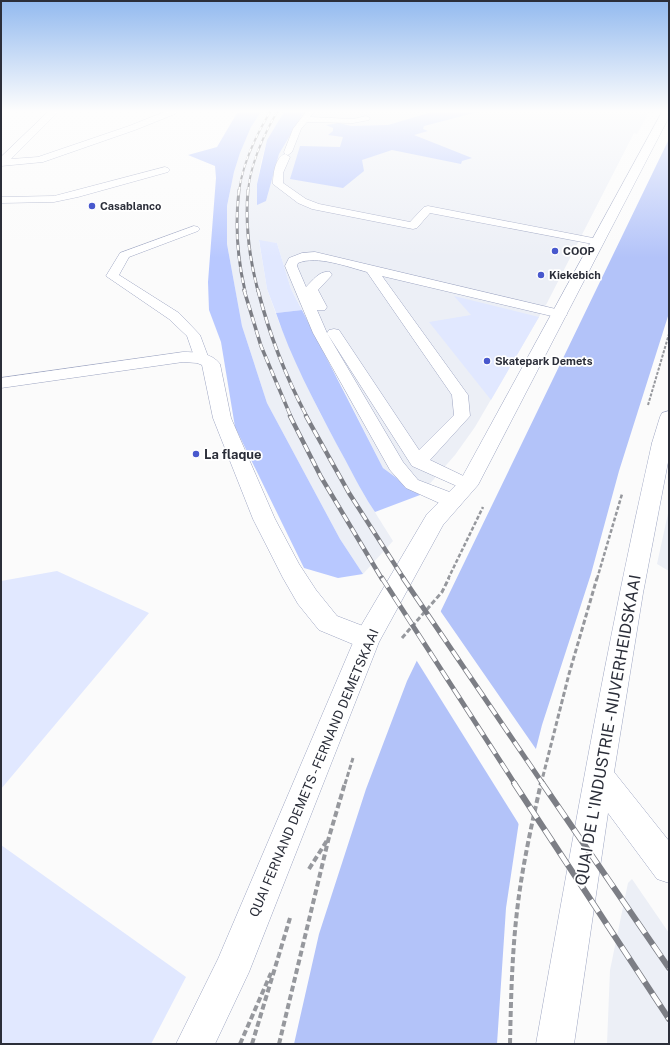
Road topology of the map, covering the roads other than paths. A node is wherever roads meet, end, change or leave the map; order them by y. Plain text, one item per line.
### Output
1 (29, 161) edge
2 (284, 161) edge
3 (642, 161) edge
4 (1, 163) edge
5 (165, 170) dead end
6 (1, 200) edge
7 (194, 229) dead end
8 (598, 242) junction
9 (372, 270) junction
10 (326, 275) dead end
11 (560, 314) junction
12 (202, 359) junction
13 (1, 383) edge
14 (669, 417) edge
15 (666, 443) edge
16 (418, 462) junction
17 (468, 485) junction
18 (453, 501) junction
19 (367, 639) junction
20 (599, 776) junction
21 (669, 867) edge
22 (195, 1044) edge
23 (556, 1044) edge

1 - 4 street
2 - 8 lane
3 - 8 street, QUAI FERNAND DEMETS - FERNAND DEMETSKAAI
5 - 6 lane
7 - 12 lane
8 - 11 street, QUAI FERNAND DEMETS - FERNAND DEMETSKAAI
9 - 11 lane
9 - 16 lane
9 - 18 lane
10 - 16 lane
11 - 17 street, QUAI FERNAND DEMETS - FERNAND DEMETSKAAI
12 - 13 street
12 - 19 street
14 - 15 street, QUAI DE L'INDUSTRIE - NIJVERHEIDSKAAI
15 - 20 street, QUAI DE L'INDUSTRIE - NIJVERHEIDSKAAI
16 - 17 lane
17 - 18 street, QUAI FERNAND DEMETS - FERNAND DEMETSKAAI
18 - 19 street, QUAI FERNAND DEMETS - FERNAND DEMETSKAAI
19 - 22 street, QUAI FERNAND DEMETS - FERNAND DEMETSKAAI
20 - 21 street
20 - 23 street, QUAI DE L'INDUSTRIE - NIJVERHEIDSKAAI

